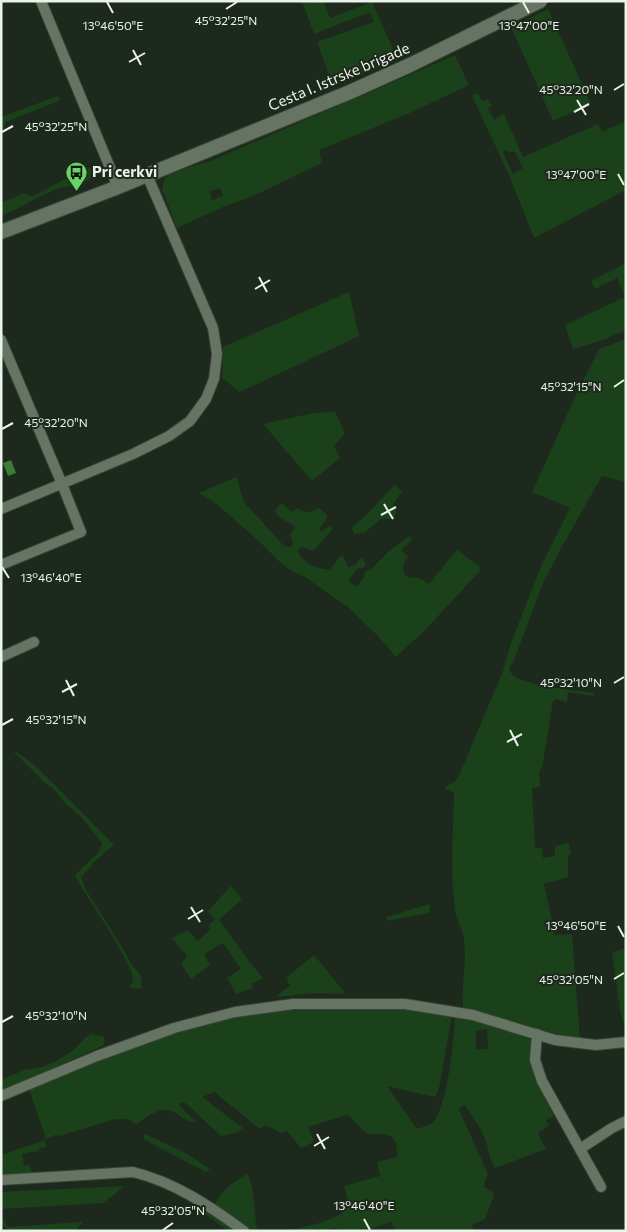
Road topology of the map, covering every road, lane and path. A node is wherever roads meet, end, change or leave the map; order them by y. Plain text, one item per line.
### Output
1 (41, 1) edge
2 (540, 1) edge
3 (147, 174) junction
4 (118, 186) junction
5 (1, 232) edge
6 (1, 340) edge
7 (62, 484) junction
8 (1, 509) edge
9 (1, 565) edge
10 (34, 642) dead end
11 (1, 657) edge
12 (537, 1034) junction
13 (626, 1042) edge
14 (1, 1096) edge
15 (626, 1121) edge
16 (580, 1149) junction
17 (1, 1180) edge
18 (601, 1187) dead end
19 (244, 1231) edge

1 - 4 street
2 - 3 street, Cesta I. Istrske brigade
3 - 4 street, Cesta I. Istrske brigade
3 - 7 street
4 - 5 street, Cesta I. Istrske brigade
6 - 7 street
7 - 8 street
7 - 9 street
10 - 11 street
12 - 13 street
12 - 14 street
12 - 16 street
15 - 16 street
16 - 18 street
17 - 19 street

